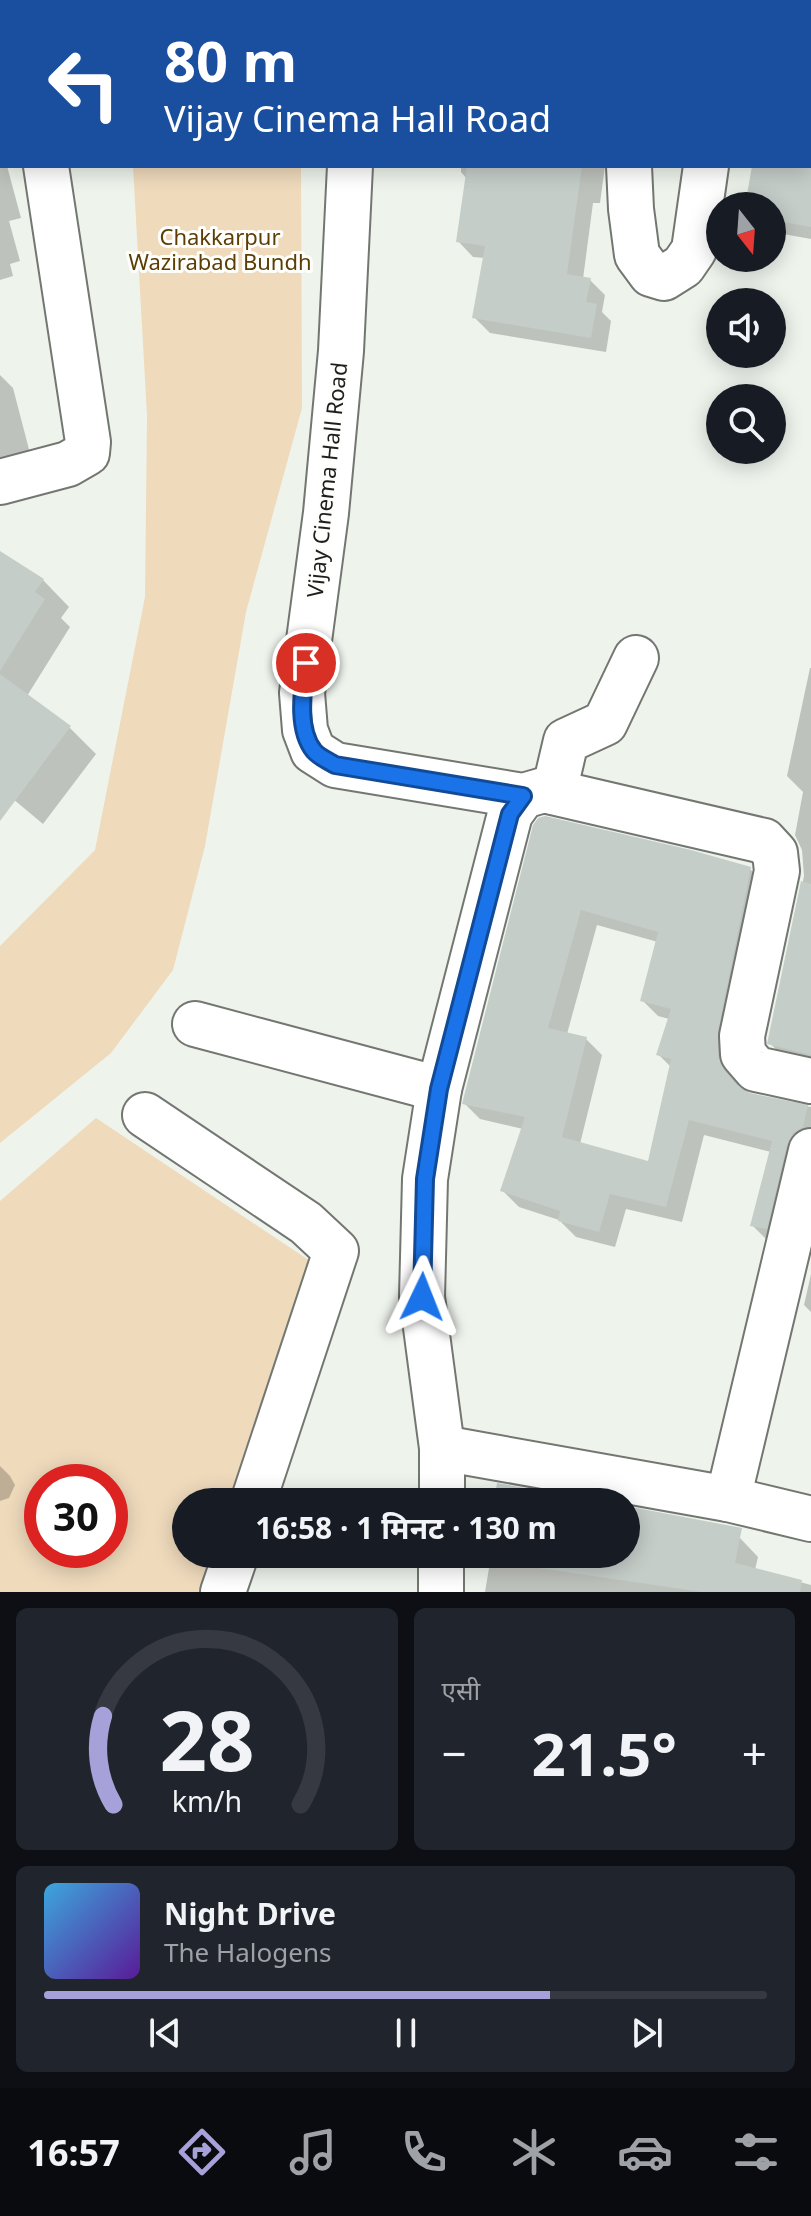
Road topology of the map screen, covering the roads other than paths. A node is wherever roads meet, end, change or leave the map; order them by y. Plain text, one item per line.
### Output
1 (46, 168) edge
2 (350, 168) edge
3 (629, 168) edge
4 (706, 168) edge
5 (0, 482) edge
6 (636, 658) dead end
7 (538, 794) junction
8 (195, 1024) dead end
9 (811, 1081) edge
10 (439, 1089) junction
11 (145, 1115) dead end
12 (811, 1151) edge
13 (442, 1448) junction
14 (258, 1488) edge
15 (442, 1488) edge
16 (728, 1499) junction
17 (811, 1519) edge
18 (231, 1568) edge
19 (441, 1568) edge
20 (223, 1592) edge
21 (441, 1592) edge

1 - 5 street
2 - 7 street, Vijay Cinema Hall Road
3 - 4 street
6 - 7 street
7 - 9 street, Vijay Cinema Hall Road
7 - 10 street
8 - 10 street
10 - 13 street
11 - 14 street
12 - 16 street
13 - 15 street
13 - 16 street
16 - 17 street
18 - 20 street
19 - 21 street

